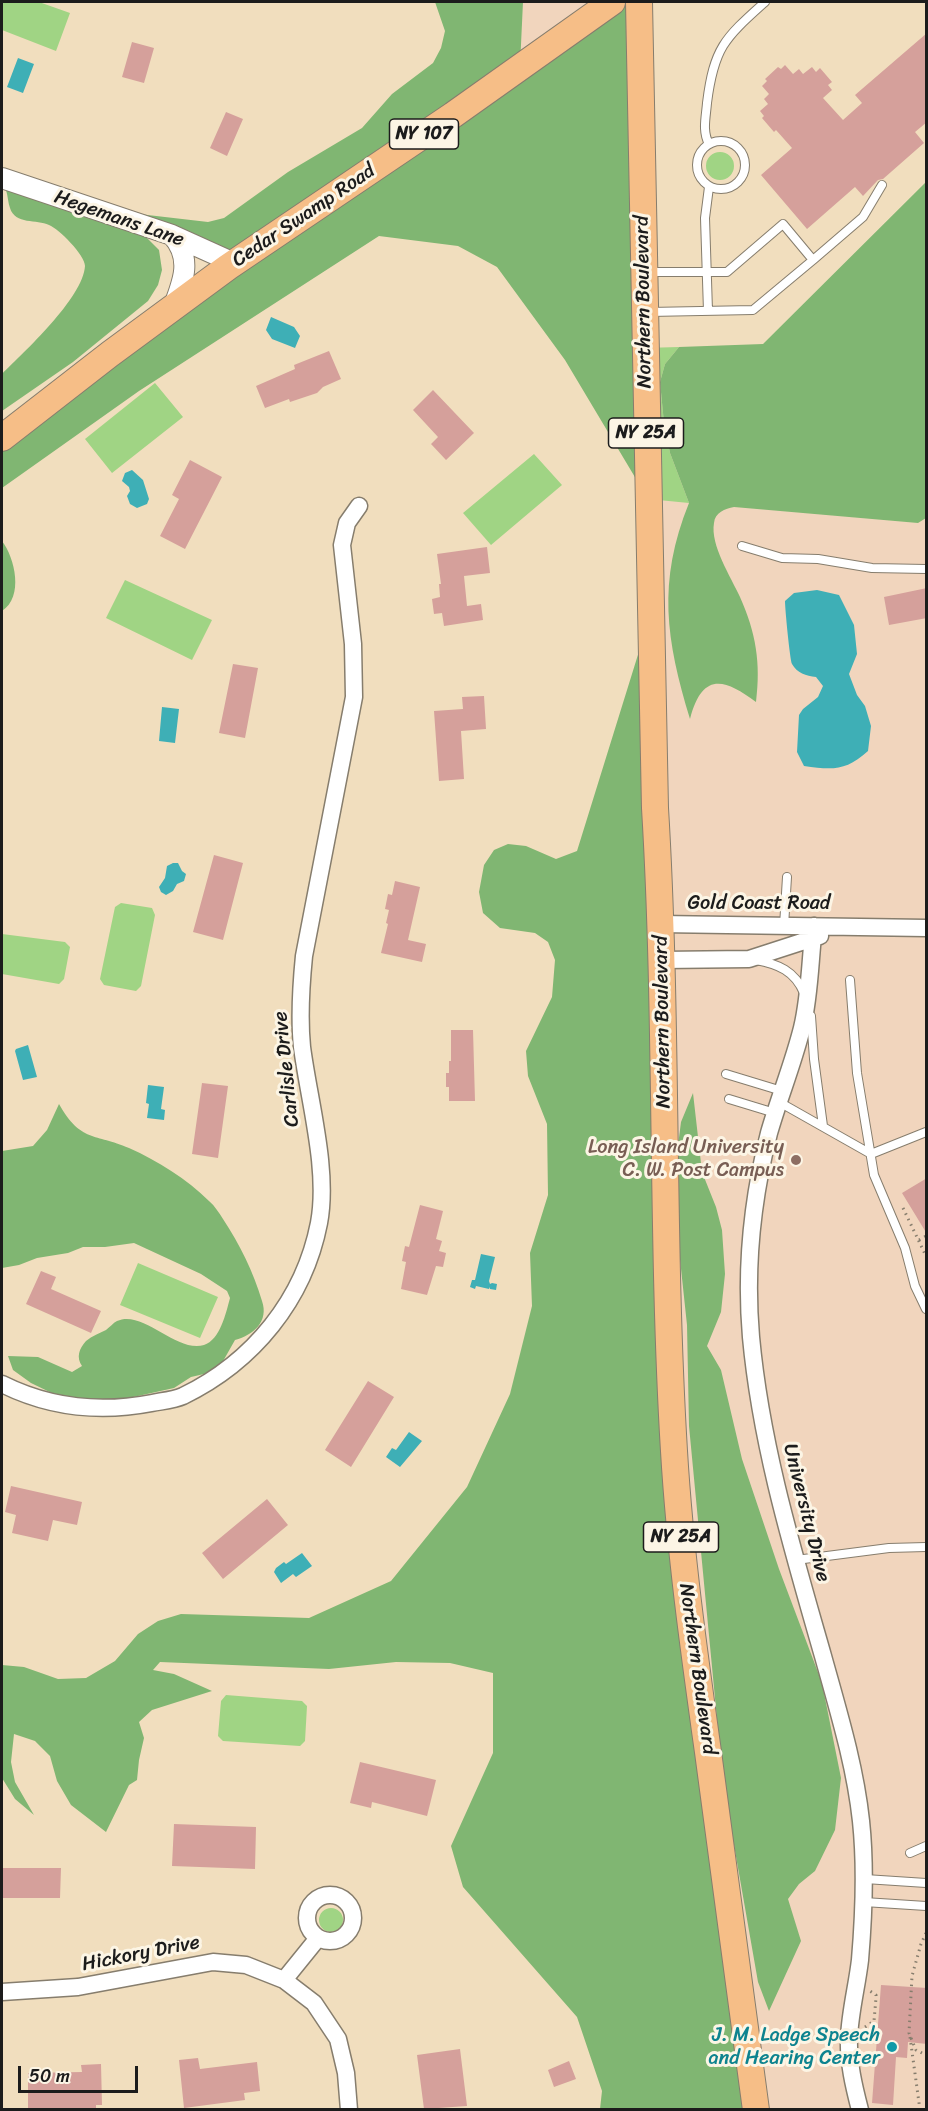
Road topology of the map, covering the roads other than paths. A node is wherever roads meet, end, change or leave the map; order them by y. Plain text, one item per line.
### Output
1 (612, 2) edge
2 (639, 2) edge
3 (765, 2) edge
4 (709, 144) junction
5 (2, 178) edge
6 (882, 185) dead end
7 (709, 187) junction
8 (172, 235) junction
9 (813, 260) junction
10 (234, 263) junction
11 (643, 272) junction
12 (708, 273) junction
13 (173, 308) junction
14 (708, 311) junction
15 (644, 312) junction
16 (2, 438) edge
17 (359, 506) dead end
18 (742, 546) dead end
19 (927, 569) edge
20 (787, 877) dead end
21 (661, 924) junction
22 (784, 926) junction
23 (927, 928) edge
24 (813, 932) junction
25 (749, 959) junction
26 (662, 960) junction
27 (850, 980) dead end
28 (808, 990) junction
29 (726, 1074) dead end
30 (729, 1099) dead end
31 (779, 1102) junction
32 (823, 1126) junction
33 (927, 1132) edge
34 (871, 1154) junction
35 (927, 1309) edge
36 (2, 1384) edge
37 (927, 1547) edge
38 (796, 1560) junction
39 (927, 1846) edge
40 (910, 1853) dead end
41 (865, 1878) junction
42 (927, 1883) edge
43 (864, 1902) junction
44 (927, 1906) edge
45 (318, 1938) dead end
46 (284, 1980) junction
47 (2, 1992) edge
48 (349, 2109) edge
49 (756, 2109) edge
50 (860, 2109) edge

1 - 10 main road, Cedar Swamp Road / NY 107
2 - 11 main road, Northern Boulevard / NY 25A
3 - 4 lane
4 - 7 lane
4 - 7 lane
5 - 8 street, Hegemans Lane
6 - 9 lane
7 - 12 lane
8 - 10 street, Hegemans Lane
8 - 13 street
9 - 12 lane
9 - 14 lane
10 - 13 main road, Cedar Swamp Road / NY 107
11 - 12 lane
11 - 15 main road, Northern Boulevard / NY 25A
12 - 14 lane
13 - 16 main road, Cedar Swamp Road / NY 107
14 - 15 lane
15 - 21 main road, Northern Boulevard / NY 25A
17 - 36 street, Carlisle Drive
18 - 19 lane
20 - 22 lane
21 - 22 street, Gold Coast Road
21 - 26 main road, Northern Boulevard / NY 25A
22 - 24 street, Gold Coast Road
23 - 24 street, Gold Coast Road
24 - 25 street, Gold Coast Road
24 - 28 street, University Drive
25 - 26 street, Gold Coast Road
25 - 28 lane
26 - 49 main road, Northern Boulevard / NY 25A
27 - 34 lane
28 - 31 street, University Drive
28 - 32 lane
29 - 31 lane
30 - 31 lane
31 - 32 lane
31 - 38 street, University Drive
32 - 34 lane
33 - 34 lane
34 - 35 lane
37 - 38 lane
38 - 41 street, University Drive
39 - 40 lane
41 - 42 lane
41 - 43 street, University Drive
43 - 44 lane
43 - 50 street, University Drive
45 - 46 street
46 - 47 street, Hickory Drive
46 - 48 street, Hickory Drive

